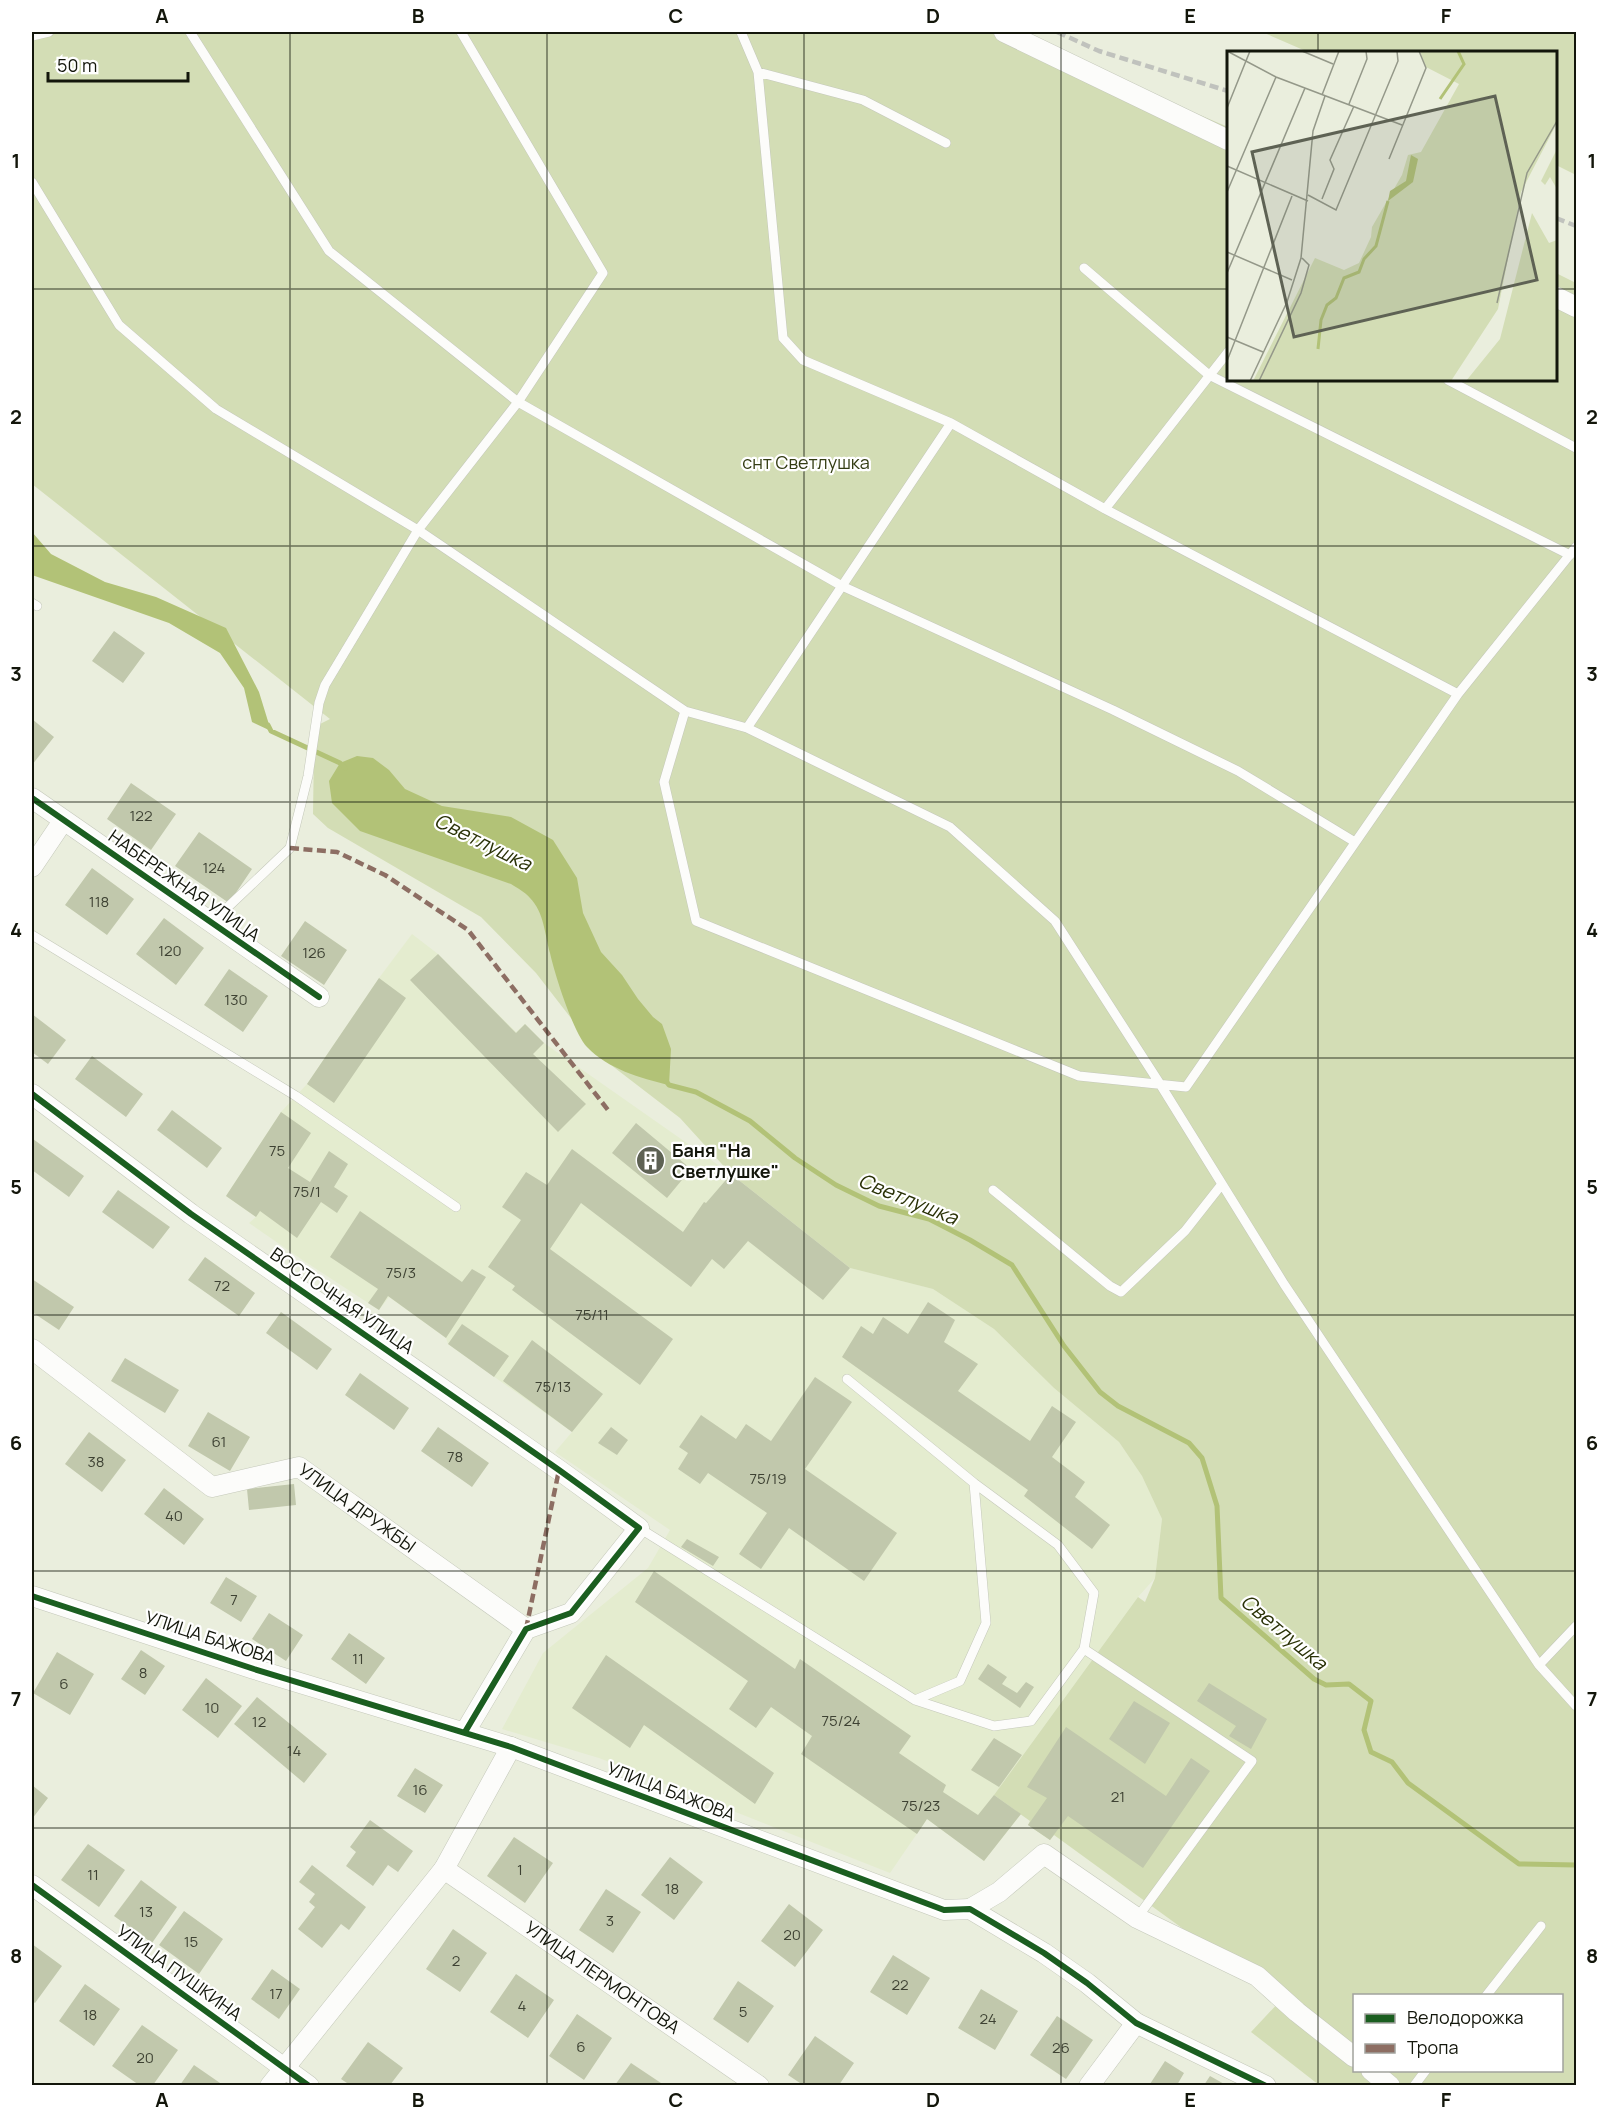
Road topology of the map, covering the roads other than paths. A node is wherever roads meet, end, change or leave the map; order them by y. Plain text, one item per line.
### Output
1 (49, 32) edge
2 (190, 32) edge
3 (461, 32) edge
4 (741, 32) edge
5 (1004, 32) edge
6 (32, 36) edge
7 (758, 72) junction
8 (1227, 140) edge
9 (946, 143) dead end
10 (32, 182) edge
11 (1084, 268) dead end
12 (1557, 298) edge
13 (1576, 307) edge
14 (1227, 353) edge
15 (1209, 375) junction
16 (1450, 381) edge
17 (518, 402) junction
18 (951, 423) junction
19 (1576, 448) edge
20 (1105, 509) junction
21 (418, 530) junction
22 (1574, 551) edge
23 (842, 586) junction
24 (1458, 694) junction
25 (685, 711) junction
26 (747, 728) junction
27 (32, 798) edge
28 (63, 821) junction
29 (1355, 842) junction
30 (32, 867) edge
31 (211, 923) junction
32 (32, 935) edge
33 (319, 997) dead end
34 (1160, 1084) junction
35 (32, 1094) edge
36 (1222, 1184) junction
37 (993, 1190) dead end
38 (456, 1207) dead end
39 (32, 1349) edge
40 (847, 1379) dead end
41 (974, 1483) junction
42 (639, 1528) junction
43 (32, 1596) edge
44 (1576, 1626) edge
45 (526, 1629) junction
46 (1084, 1649) junction
47 (1539, 1665) junction
48 (915, 1700) junction
49 (1576, 1706) edge
50 (465, 1732) junction
51 (511, 1747) junction
52 (444, 1869) junction
53 (32, 1885) edge
54 (970, 1910) junction
55 (1137, 1918) junction
56 (1542, 1926) dead end
57 (1487, 1994) edge
58 (1136, 2023) junction
59 (1353, 2056) edge
60 (284, 2067) junction
61 (1374, 2072) edge
62 (1424, 2072) edge
63 (270, 2085) edge
64 (309, 2085) edge
65 (759, 2085) edge
66 (1089, 2085) edge
67 (1266, 2085) edge
68 (1390, 2085) edge
69 (1414, 2085) edge

1 - 6 lane
2 - 17 lane
3 - 17 lane
4 - 7 lane
5 - 8 street
7 - 9 lane
7 - 18 lane
10 - 21 lane
11 - 15 lane
12 - 13 street
14 - 15 lane
15 - 20 lane
15 - 22 lane
16 - 19 lane
17 - 21 lane
17 - 23 lane
18 - 20 lane
18 - 23 lane
20 - 24 lane
21 - 25 lane
21 - 31 lane
22 - 24 lane
23 - 26 lane
23 - 29 lane
24 - 29 lane
25 - 26 lane
25 - 34 lane
26 - 34 lane
27 - 28 street, НАБЕРЕЖНАЯ УЛИЦА
28 - 30 street
28 - 31 street, НАБЕРЕЖНАЯ УЛИЦА
29 - 34 lane
31 - 33 street, НАБЕРЕЖНАЯ УЛИЦА
32 - 38 lane
34 - 36 lane
35 - 42 street, ВОСТОЧНАЯ УЛИЦА
36 - 37 lane
36 - 47 lane
39 - 45 street, УЛИЦА ДРУЖБЫ
40 - 41 lane
41 - 46 lane
41 - 48 lane
42 - 45 street
42 - 48 lane
43 - 50 street, УЛИЦА БАЖОВА
44 - 47 lane
45 - 50 street
46 - 48 lane
46 - 55 lane
47 - 49 lane
50 - 51 street, УЛИЦА БАЖОВА
51 - 52 street
51 - 54 street, УЛИЦА БАЖОВА
52 - 60 street
52 - 65 street, УЛИЦА ЛЕРМОНТОВА
53 - 60 street, УЛИЦА ПУШКИНА
54 - 55 street
54 - 58 street, УЛИЦА БАЖОВА
55 - 59 street
56 - 57 lane
58 - 66 street
58 - 67 street, УЛИЦА БАЖОВА
60 - 63 street
60 - 64 street, УЛИЦА ПУШКИНА
61 - 68 street
62 - 69 lane

